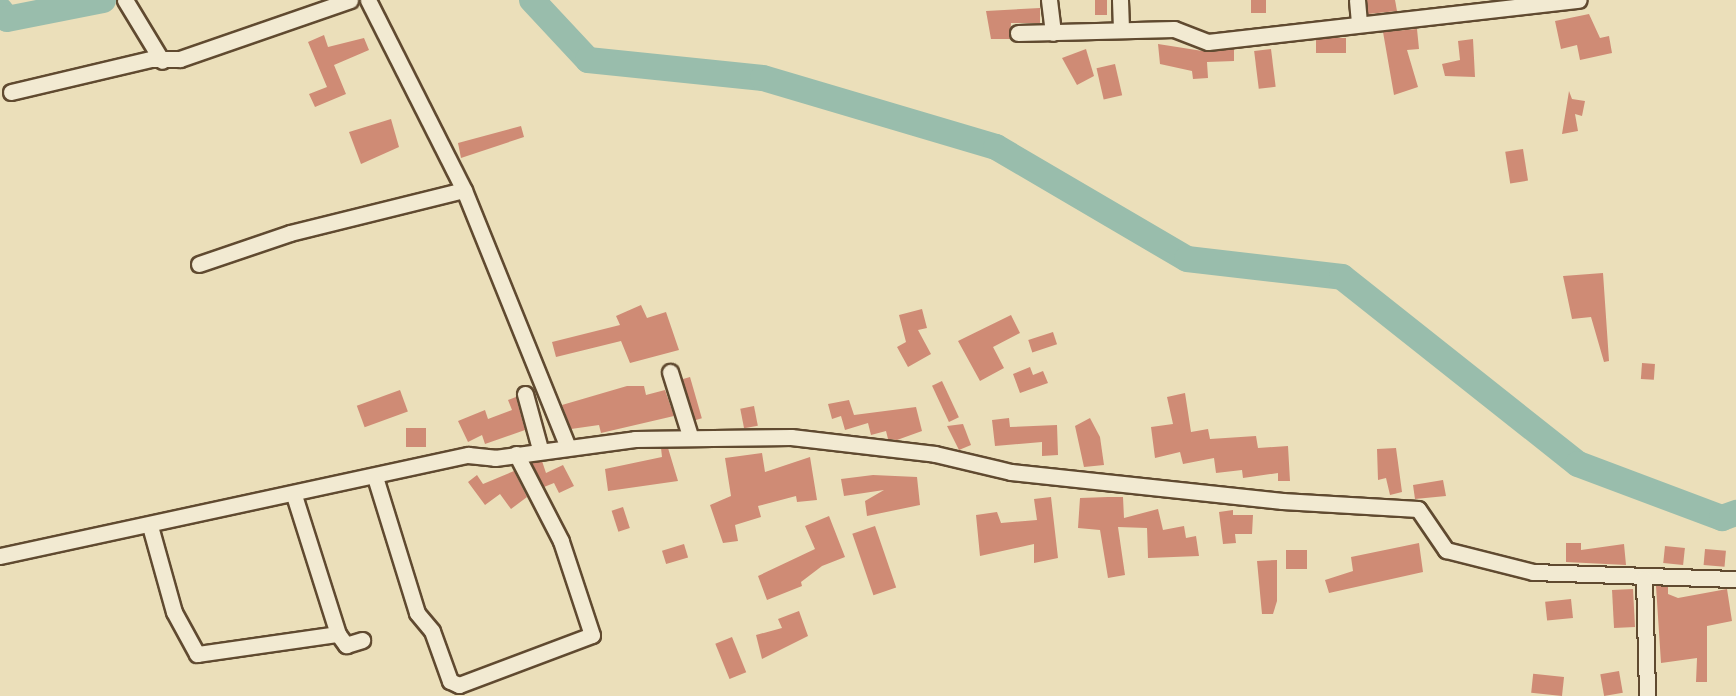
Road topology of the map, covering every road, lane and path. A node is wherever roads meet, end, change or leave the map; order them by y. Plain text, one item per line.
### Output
1 (125, 0) edge
2 (350, 0) edge
3 (368, 0) edge
4 (1049, 0) edge
5 (1120, 0) edge
6 (1357, 0) edge
7 (1573, 0) edge
8 (1359, 21) junction
9 (1121, 28) junction
10 (1018, 33) dead end
11 (1053, 33) junction
12 (162, 61) junction
13 (11, 92) dead end
14 (464, 190) junction
15 (199, 264) dead end
16 (670, 372) dead end
17 (525, 394) dead end
18 (690, 436) junction
19 (568, 447) junction
20 (540, 450) junction
21 (516, 454) junction
22 (375, 477) junction
23 (294, 495) junction
24 (150, 526) junction
25 (0, 555) edge
26 (1644, 578) junction
27 (1736, 579) edge
28 (338, 634) junction
29 (362, 640) dead end
30 (1647, 696) edge

1 - 12 street
2 - 12 street
3 - 14 street
4 - 11 street
5 - 9 street
6 - 8 street
7 - 8 street
8 - 9 street
9 - 11 street
10 - 11 street
12 - 13 street
14 - 15 street
14 - 19 street
16 - 18 street
17 - 20 street
18 - 19 street
18 - 26 street
19 - 20 street
20 - 21 street
21 - 22 street
21 - 22 street
22 - 23 street
23 - 24 street
23 - 28 street
24 - 25 street
24 - 28 street
26 - 27 street
26 - 30 street
28 - 29 street

